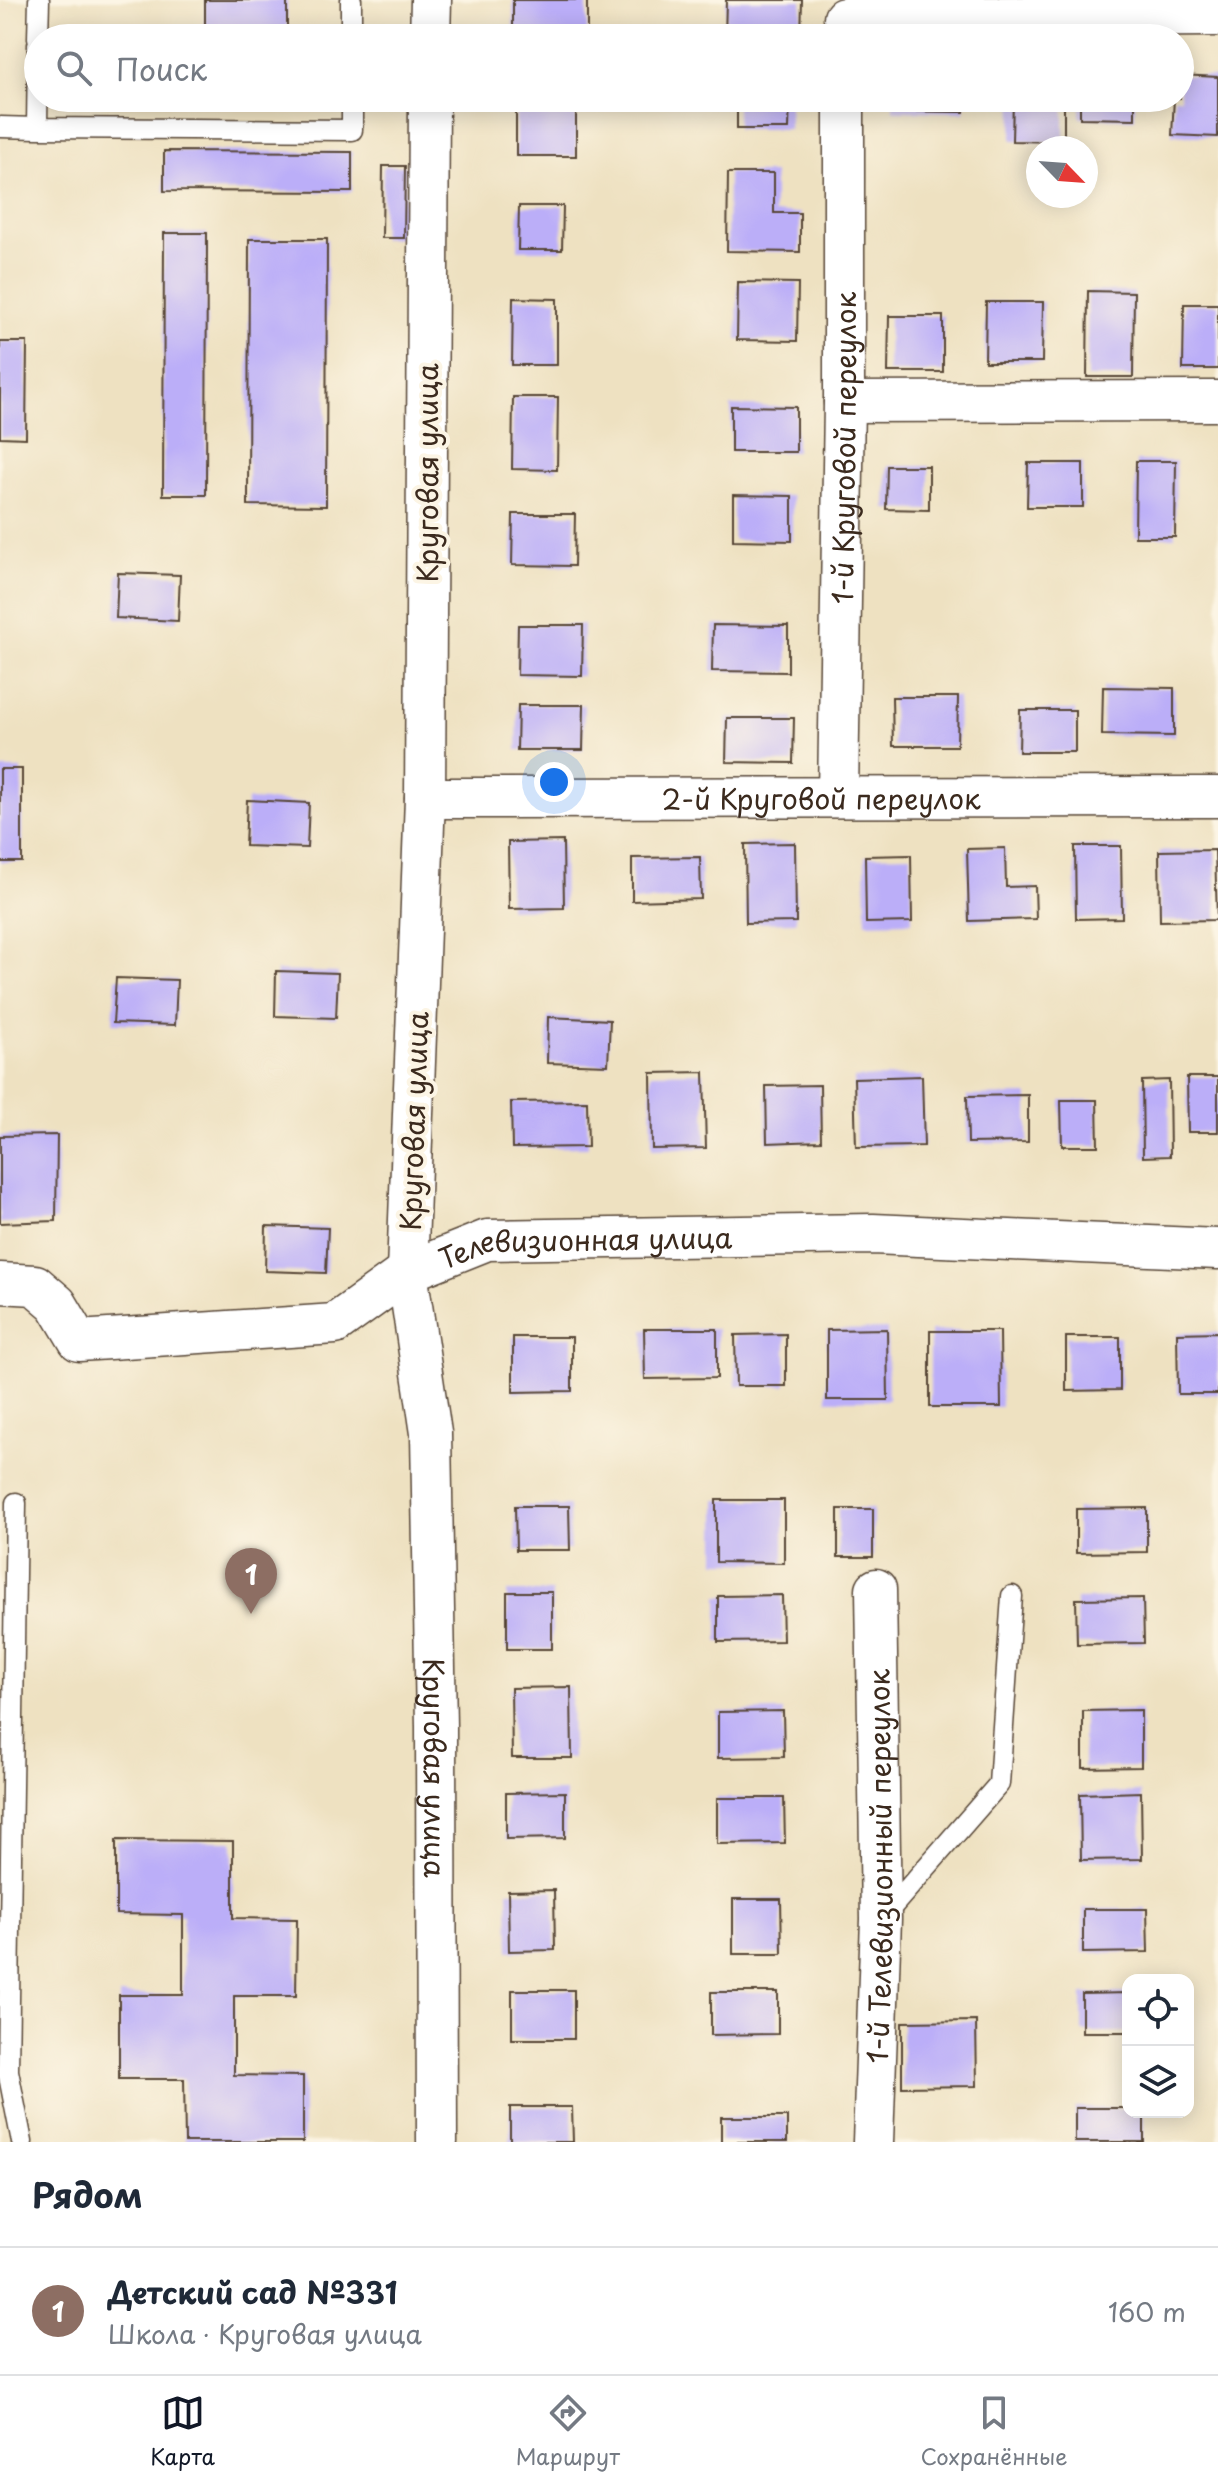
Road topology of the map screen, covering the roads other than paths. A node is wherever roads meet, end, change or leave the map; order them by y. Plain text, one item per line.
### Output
1 (39, 0) edge
2 (351, 0) edge
3 (431, 0) edge
4 (1218, 16) edge
5 (844, 19) edge
6 (38, 24) edge
7 (351, 24) edge
8 (430, 24) edge
9 (37, 112) edge
10 (352, 112) edge
11 (429, 112) edge
12 (844, 112) edge
13 (0, 127) edge
14 (37, 128) junction
15 (1218, 401) edge
16 (844, 402) junction
17 (838, 796) junction
18 (1218, 797) edge
19 (425, 798) junction
20 (1218, 1249) edge
21 (407, 1272) junction
22 (0, 1283) edge
23 (16, 1503) dead end
24 (876, 1589) dead end
25 (1012, 1596) dead end
26 (881, 1919) junction
27 (4, 2071) edge
28 (22, 2142) edge
29 (437, 2142) edge
30 (873, 2142) edge

1 - 6 lane
2 - 7 lane
3 - 8 street
4 - 5 street
9 - 14 lane
10 - 14 lane
11 - 19 street, Круговая улица
12 - 16 street, 1-й Круговой переулок
13 - 14 lane
15 - 16 street
16 - 17 street, 1-й Круговой переулок
17 - 18 street, 2-й Круговой переулок
17 - 19 street, 2-й Круговой переулок
19 - 21 street, Круговая улица
20 - 21 street, Телевизионная улица
21 - 22 street, Телевизионная улица
21 - 29 street, Круговая улица
23 - 27 lane
24 - 26 street, 1-й Телевизионный переулок
25 - 26 lane
26 - 30 street, 1-й Телевизионный переулок
27 - 28 lane

